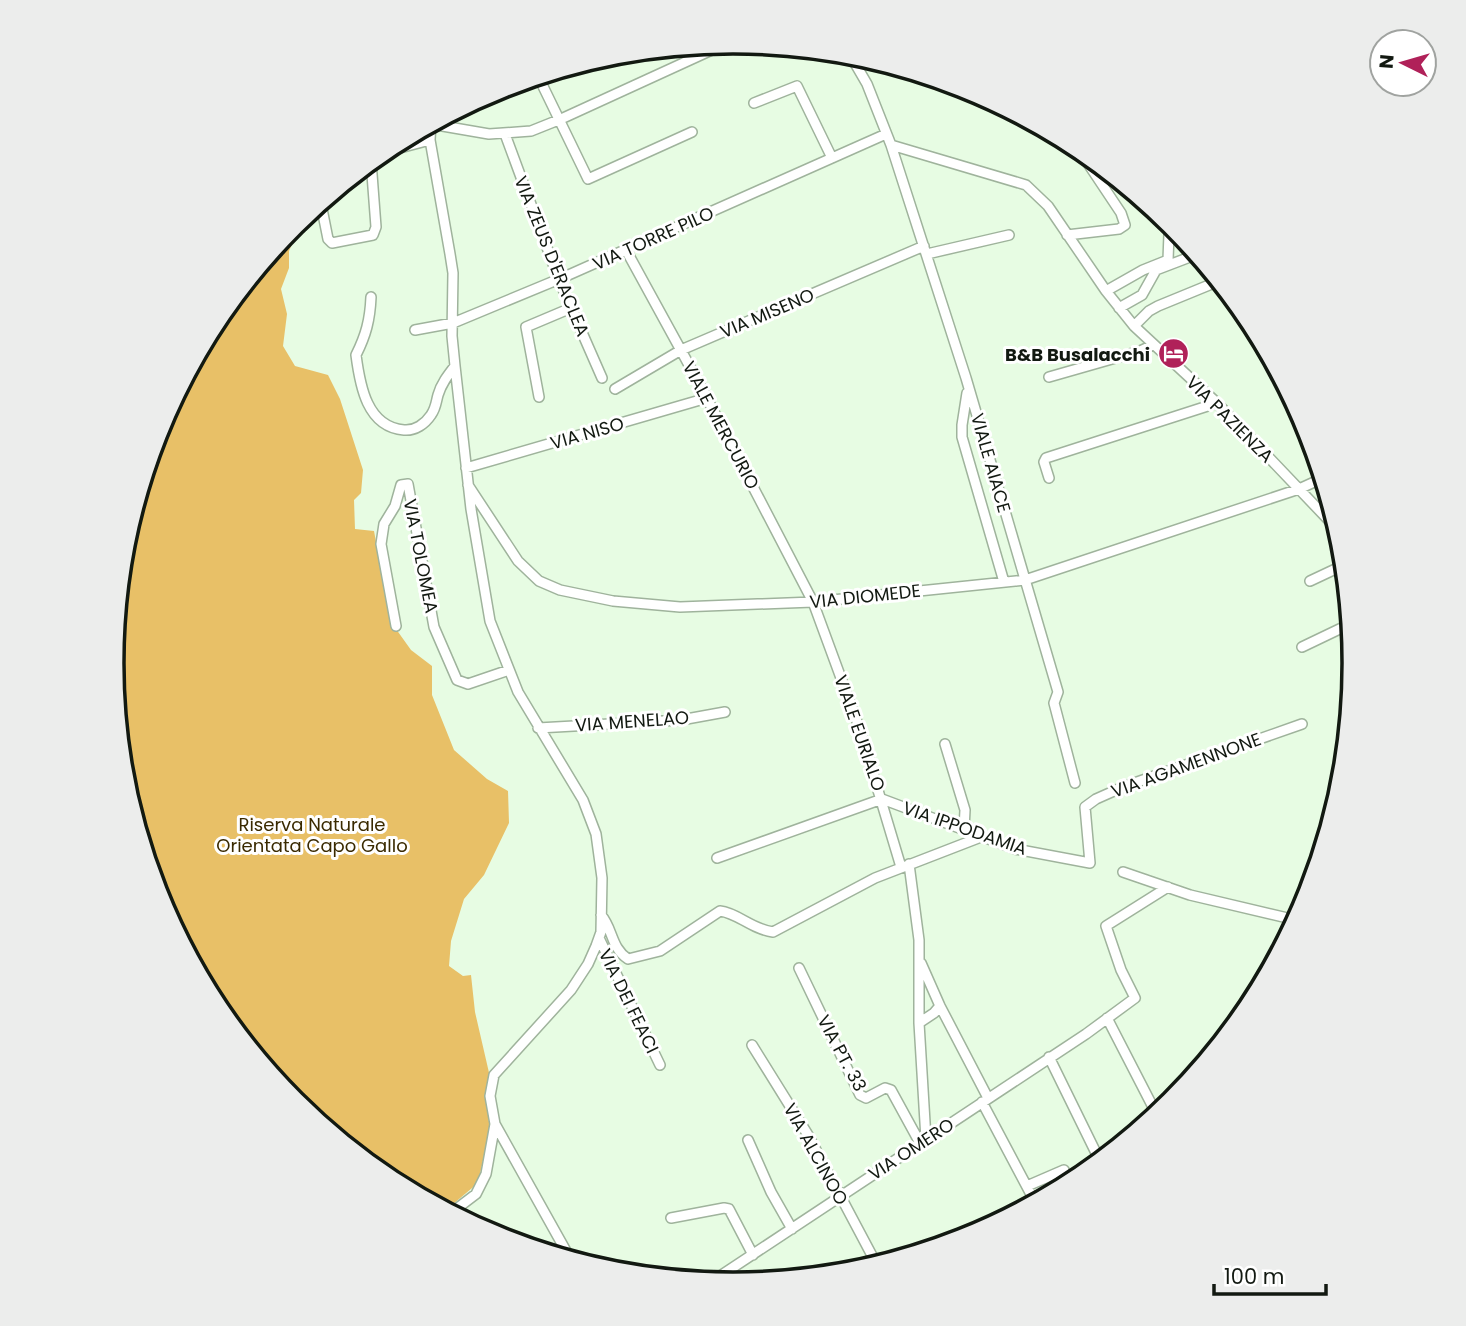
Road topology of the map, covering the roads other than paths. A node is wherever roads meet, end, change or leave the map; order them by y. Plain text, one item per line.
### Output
1 (700, 56) edge
2 (857, 67) edge
3 (543, 85) edge
4 (754, 103) dead end
5 (561, 120) junction
6 (446, 127) edge
7 (692, 132) dead end
8 (505, 134) junction
9 (886, 134) junction
10 (430, 135) edge
11 (430, 140) junction
12 (417, 143) edge
13 (891, 145) junction
14 (832, 158) junction
15 (372, 173) edge
16 (1095, 173) edge
17 (323, 214) edge
18 (1009, 235) dead end
19 (1067, 235) junction
20 (1168, 238) edge
21 (626, 250) junction
22 (925, 250) junction
23 (1187, 258) edge
24 (559, 280) junction
25 (1210, 285) edge
26 (1106, 291) junction
27 (371, 297) dead end
28 (571, 308) junction
29 (1119, 308) junction
30 (453, 323) junction
31 (1134, 326) junction
32 (415, 330) dead end
33 (1153, 345) junction
34 (681, 350) junction
35 (455, 366) junction
36 (1049, 377) dead end
37 (602, 378) dead end
38 (966, 378) junction
39 (615, 389) dead end
40 (539, 397) dead end
41 (707, 398) junction
42 (1217, 403) junction
43 (466, 468) junction
44 (1049, 478) dead end
45 (1314, 482) edge
46 (468, 485) junction
47 (1299, 489) junction
48 (1323, 514) edge
49 (1334, 569) edge
50 (1025, 580) junction
51 (1310, 581) dead end
52 (1004, 582) junction
53 (813, 602) junction
54 (396, 626) dead end
55 (1340, 629) edge
56 (1303, 647) dead end
57 (509, 670) junction
58 (725, 712) dead end
59 (1302, 724) dead end
60 (538, 728) junction
61 (945, 744) dead end
62 (1075, 783) dead end
63 (882, 799) junction
64 (964, 829) junction
65 (981, 837) junction
66 (717, 858) dead end
67 (1090, 863) joint
68 (905, 865) junction
69 (1123, 872) dead end
70 (1168, 887) junction
71 (601, 915) junction
72 (1285, 918) edge
73 (599, 938) junction
74 (919, 940) junction
75 (799, 968) dead end
76 (940, 1006) junction
77 (1109, 1017) junction
78 (919, 1023) junction
79 (752, 1045) dead end
80 (1049, 1057) junction
81 (660, 1065) dead end
82 (985, 1100) junction
83 (1152, 1104) edge
84 (495, 1124) junction
85 (748, 1140) dead end
86 (923, 1141) junction
87 (1096, 1152) edge
88 (1063, 1170) dead end
89 (1027, 1186) junction
90 (1031, 1193) edge
91 (840, 1197) junction
92 (459, 1206) edge
93 (671, 1218) dead end
94 (792, 1229) junction
95 (564, 1248) edge
96 (753, 1255) junction
97 (872, 1255) edge
98 (727, 1272) edge

1 - 5 street
2 - 9 street, VIALE AIACE
3 - 5 street
4 - 14 street
5 - 7 street
5 - 8 street
6 - 8 street
8 - 24 street, VIA ZEUS D'ERACLEA
9 - 13 street, VIALE AIACE
9 - 14 street, VIA TORRE PILO
10 - 11 street
11 - 12 street
11 - 30 street
13 - 19 street, VIA PAZIENZA
13 - 22 street, VIALE AIACE
14 - 21 street, VIA TORRE PILO
15 - 17 street
16 - 19 street
18 - 22 street, VIA MISENO
19 - 26 street, VIA PAZIENZA
20 - 26 street
21 - 24 street, VIA TORRE PILO
21 - 34 street, VIALE MERCURIO
22 - 34 street, VIA MISENO
22 - 38 street, VIALE AIACE
23 - 29 street
24 - 28 street, VIA ZEUS D'ERACLEA
24 - 30 street, VIA TORRE PILO
25 - 31 street
26 - 29 street, VIA PAZIENZA
27 - 35 street
28 - 37 street, VIA ZEUS D'ERACLEA
28 - 40 street
29 - 31 street, VIA PAZIENZA
30 - 32 street, VIA TORRE PILO
30 - 35 street
31 - 33 street, VIA PAZIENZA
33 - 36 street
33 - 42 street, VIA PAZIENZA
34 - 39 street, VIA MISENO
34 - 41 street, VIALE MERCURIO
35 - 43 street
38 - 50 street, VIALE AIACE
38 - 52 street
41 - 43 street, VIA NISO
41 - 53 street, VIALE MERCURIO
42 - 44 street
42 - 47 street, VIA PAZIENZA
43 - 46 street
45 - 47 street, VIA DIOMEDE
46 - 53 street, VIA DIOMEDE
46 - 57 street
47 - 48 street, VIA PAZIENZA
47 - 50 street, VIA DIOMEDE
49 - 51 street
50 - 52 street, VIA DIOMEDE
50 - 62 street, VIALE AIACE
52 - 53 street, VIA DIOMEDE
53 - 63 street, VIALE EURIALO
54 - 57 street, VIA TOLOMEA
55 - 56 street
57 - 60 street
58 - 60 street, VIA MENELAO
59 - 67 street, VIA AGAMENNONE
60 - 71 street
61 - 64 street
63 - 64 street, VIA IPPODAMIA
63 - 66 street
63 - 68 street, VIALE EURIALO
64 - 65 street, VIA IPPODAMIA
65 - 67 street, VIA IPPODAMIA
65 - 68 street
68 - 71 street
68 - 74 street, VIALE EURIALO
69 - 70 street
70 - 72 street
70 - 77 street, VIA OMERO
71 - 73 street
73 - 81 street, VIA DEI FEACI
73 - 84 street
74 - 76 street
74 - 78 street
75 - 86 street, VIA PT. 33
76 - 78 street
76 - 82 street
77 - 80 street, VIA OMERO
77 - 83 street
78 - 86 street
79 - 91 street, VIA ALCINOO
80 - 82 street, VIA OMERO
80 - 87 street
82 - 86 street, VIA OMERO
82 - 89 street
84 - 92 street
84 - 95 street
85 - 94 street
86 - 91 street, VIA OMERO
88 - 89 street
89 - 90 street
91 - 94 street, VIA OMERO
91 - 97 street, VIA ALCINOO
93 - 96 street
94 - 96 street, VIA OMERO
96 - 98 street, VIA OMERO

